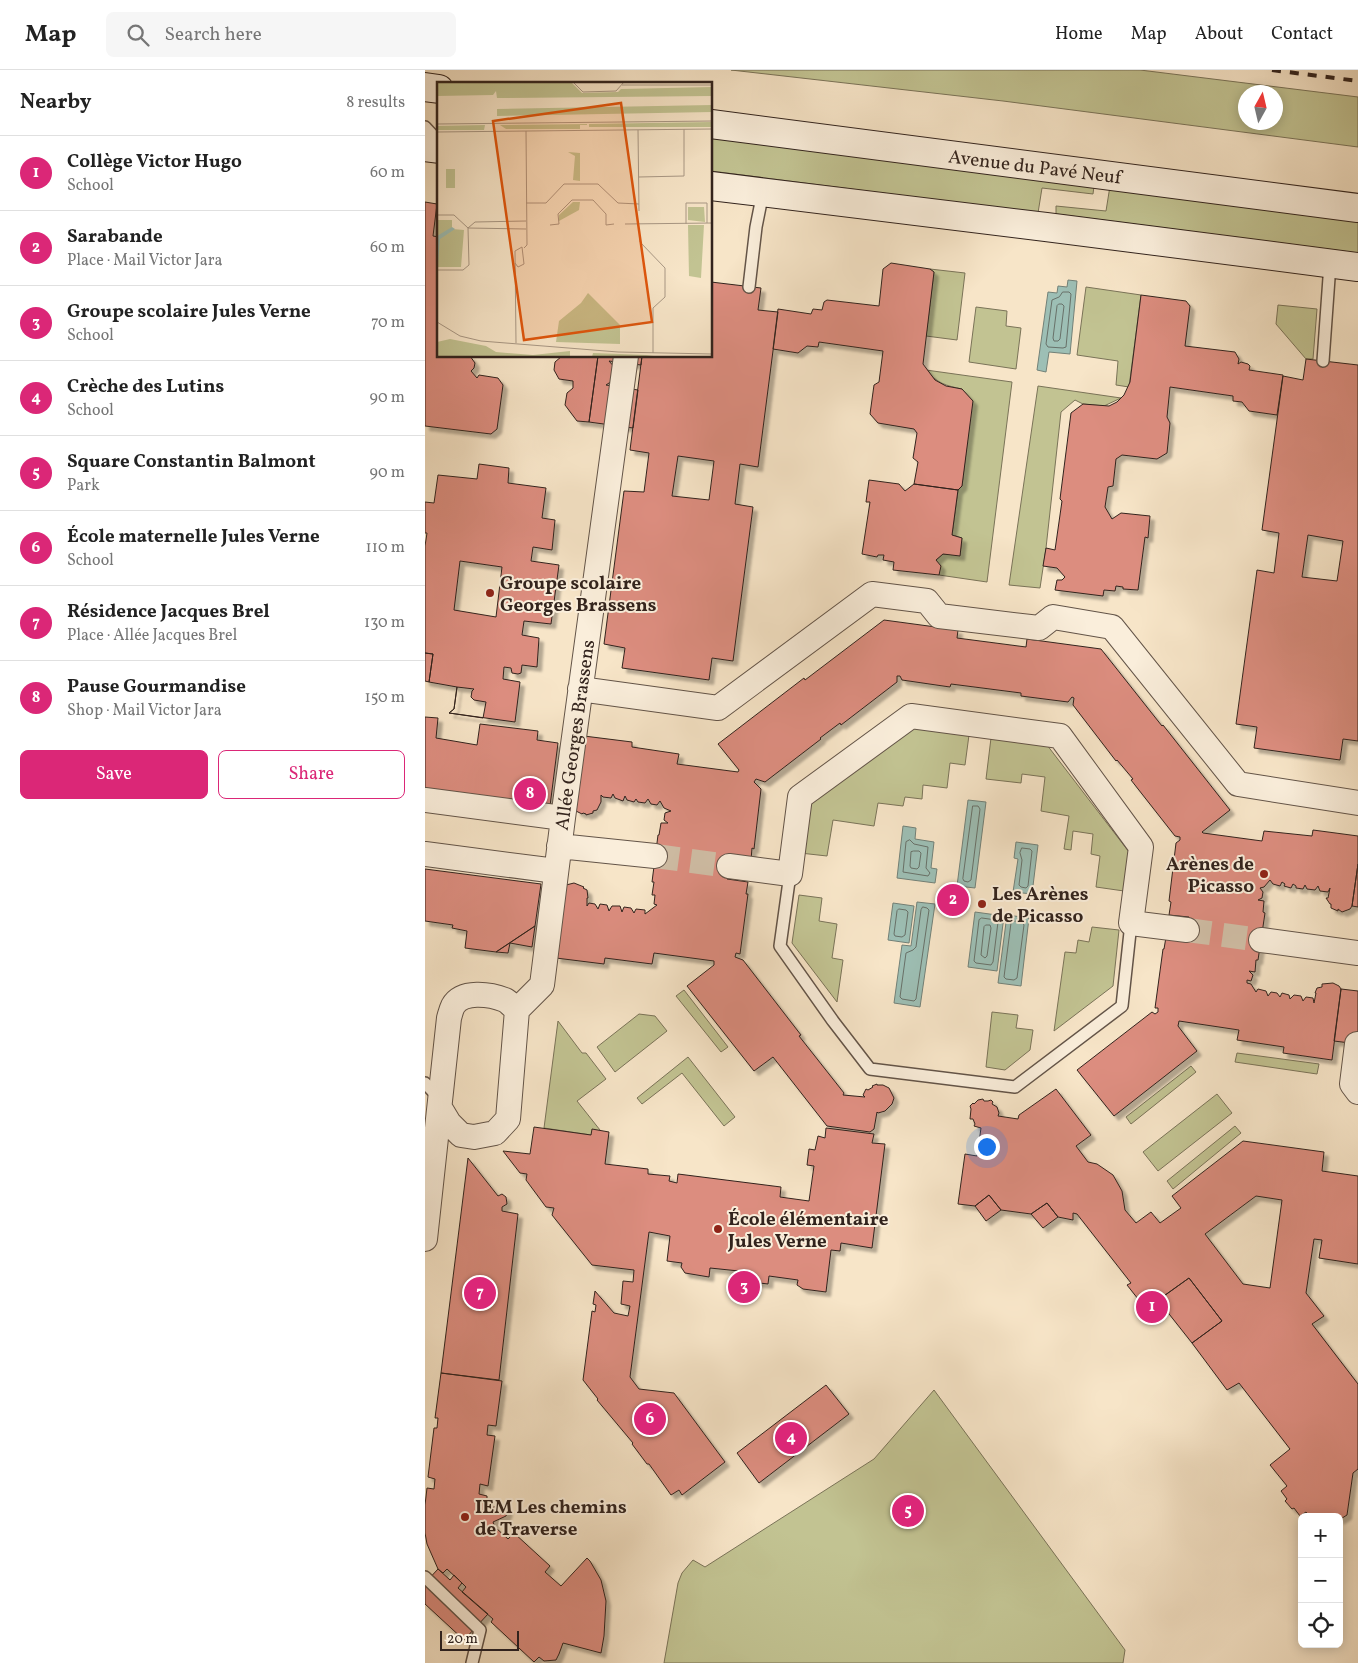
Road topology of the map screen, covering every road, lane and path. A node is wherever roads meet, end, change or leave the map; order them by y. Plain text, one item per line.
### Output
1 (713, 124) edge
2 (425, 126) edge
3 (437, 140) edge
4 (713, 186) edge
5 (763, 192) junction
6 (1358, 208) edge
7 (1330, 264) junction
8 (1358, 267) edge
9 (749, 287) dead end
10 (626, 358) edge
11 (1323, 361) dead end
12 (580, 689) junction
13 (425, 800) edge
14 (1358, 803) edge
15 (563, 818) junction
16 (559, 846) junction
17 (425, 854) edge
18 (655, 856) tunnel mouth
19 (729, 866) tunnel mouth
20 (556, 871) junction
21 (790, 874) junction
22 (1131, 923) junction
23 (1187, 930) tunnel mouth
24 (1261, 940) tunnel mouth
25 (1358, 953) edge
26 (517, 1010) junction
27 (1357, 1044) edge
28 (425, 1083) edge
29 (1358, 1092) edge
30 (440, 1104) junction
31 (425, 1239) edge
32 (425, 1577) edge
33 (472, 1663) edge

1 - 6 main road, Avenue du Pavé Neuf
2 - 3 lane
4 - 5 main road
5 - 7 main road
5 - 9 lane
7 - 8 main road
7 - 11 lane
10 - 12 street, Allée Georges Brassens
12 - 14 street
12 - 15 street, Allée Georges Brassens
13 - 15 street
15 - 16 street, Allée Georges Brassens
16 - 18 street
16 - 20 street, Allée Georges Brassens
17 - 20 street
19 - 21 street
20 - 26 street, Allée Georges Brassens
21 - 22 street
21 - 22 lane
22 - 23 street
24 - 25 street
26 - 30 street
26 - 30 street
27 - 29 street
28 - 30 lane
30 - 31 street
32 - 33 lane

